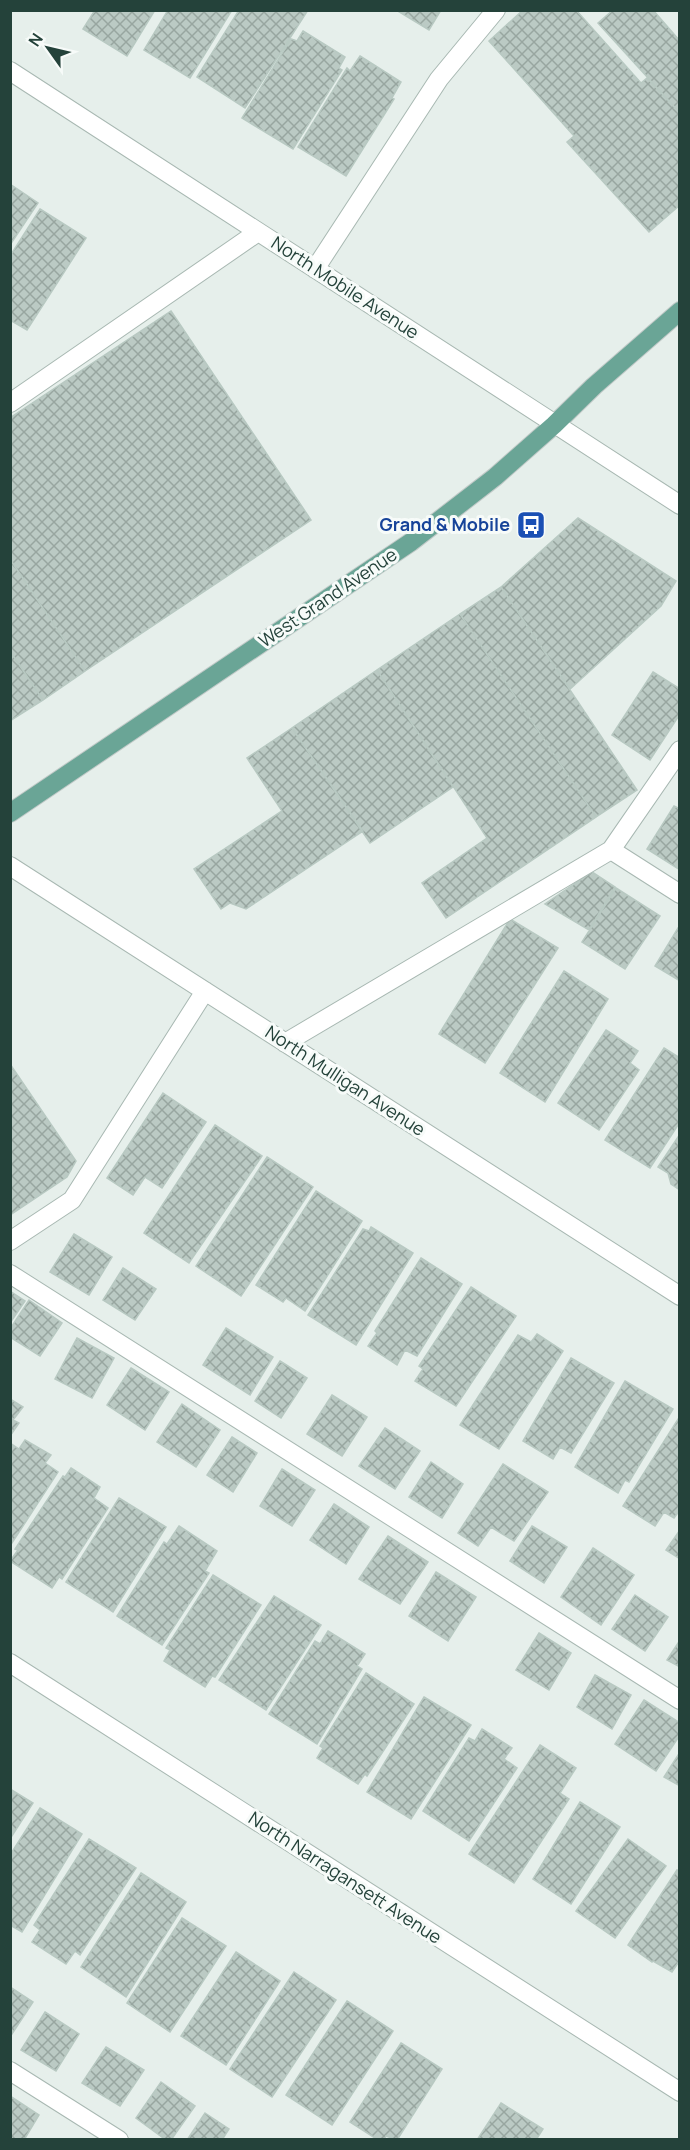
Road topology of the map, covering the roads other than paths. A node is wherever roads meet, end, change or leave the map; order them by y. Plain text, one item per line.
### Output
1 (496, 10) edge
2 (10, 71) edge
3 (258, 232) junction
4 (315, 269) junction
5 (680, 310) edge
6 (10, 403) edge
7 (554, 425) junction
8 (680, 505) edge
9 (680, 750) edge
10 (10, 813) edge
11 (611, 850) junction
12 (10, 866) edge
13 (680, 894) edge
14 (204, 991) junction
15 (285, 1043) junction
16 (10, 1241) edge
17 (10, 1274) edge
18 (680, 1296) edge
19 (10, 1663) edge
20 (680, 1701) edge
21 (10, 2071) edge
22 (680, 2092) edge
23 (119, 2139) edge

1 - 4 street
2 - 3 street, North Mobile Avenue
3 - 4 street, North Mobile Avenue
3 - 6 street
4 - 7 street, North Mobile Avenue
5 - 7 main road, West Grand Avenue
7 - 8 street, North Mobile Avenue
7 - 10 main road, West Grand Avenue
9 - 11 street
11 - 13 street
11 - 15 street
12 - 14 street, North Mulligan Avenue
14 - 15 street, North Mulligan Avenue
14 - 16 street
15 - 18 street, North Mulligan Avenue
17 - 20 street
19 - 22 street, North Narragansett Avenue
21 - 23 street

